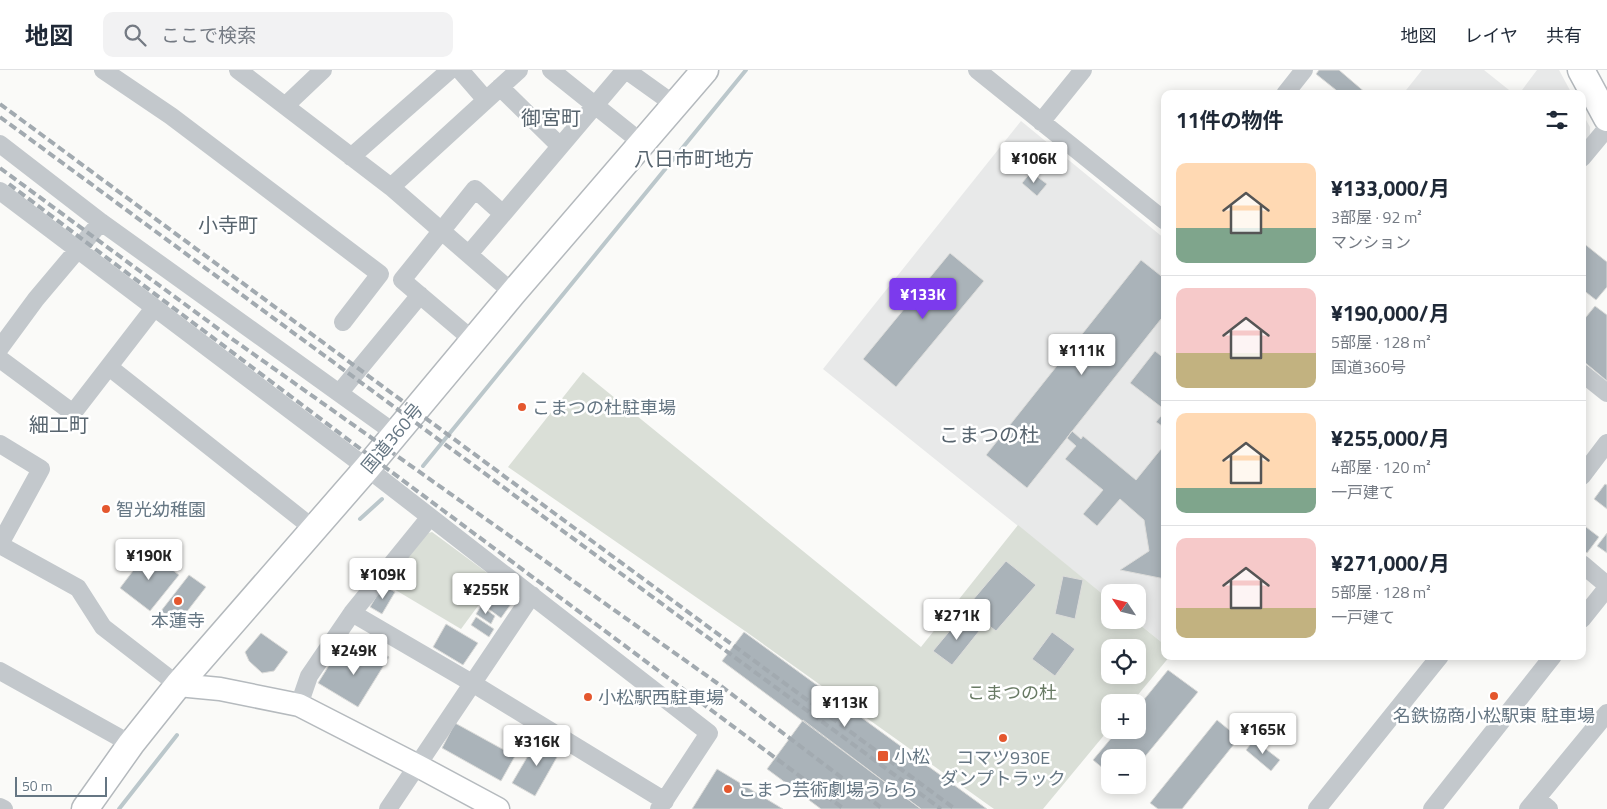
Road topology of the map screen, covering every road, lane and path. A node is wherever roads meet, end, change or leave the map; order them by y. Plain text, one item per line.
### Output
1 (103, 70) edge
2 (238, 70) edge
3 (323, 70) edge
4 (450, 70) edge
5 (460, 70) edge
6 (519, 70) edge
7 (551, 70) edge
8 (626, 70) edge
9 (977, 70) edge
10 (1083, 70) edge
11 (1304, 70) edge
12 (1581, 70) edge
13 (695, 74) edge
14 (500, 87) junction
15 (1288, 90) edge
16 (486, 100) junction
17 (595, 105) junction
18 (675, 105) junction
19 (285, 106) junction
20 (1607, 118) edge
21 (1041, 122) junction
22 (1607, 128) edge
23 (642, 143) junction
24 (0, 144) edge
25 (560, 146) junction
26 (1586, 153) edge
27 (351, 157) junction
28 (391, 187) junction
29 (0, 192) edge
30 (503, 214) junction
31 (1161, 218) edge
32 (101, 222) junction
33 (441, 230) junction
34 (77, 251) junction
35 (469, 254) junction
36 (513, 292) junction
37 (420, 295) junction
38 (154, 308) junction
39 (343, 322) dead end
40 (474, 341) junction
41 (0, 348) edge
42 (0, 359) edge
43 (109, 367) junction
44 (1586, 376) edge
45 (340, 392) junction
46 (1607, 393) edge
47 (396, 434) junction
48 (1607, 443) edge
49 (0, 444) edge
50 (367, 468) junction
51 (1586, 471) edge
52 (430, 517) junction
53 (314, 529) junction
54 (0, 544) edge
55 (1586, 568) edge
56 (1607, 586) edge
57 (532, 595) junction
58 (352, 613) junction
59 (1586, 614) edge
60 (1437, 660) edge
61 (1550, 660) edge
62 (0, 671) edge
63 (472, 683) junction
64 (178, 685) junction
65 (299, 705) junction
66 (1607, 712) edge
67 (131, 744) junction
68 (418, 766) junction
69 (662, 805) edge
70 (1538, 806) edge
71 (0, 807) edge
72 (4, 809) edge
73 (85, 809) edge
74 (388, 809) edge
75 (498, 809) edge
76 (1317, 809) edge
77 (1432, 809) edge

1 - 39 street
2 - 19 street
3 - 19 street
4 - 27 street
5 - 16 street
6 - 14 street
7 - 17 street
8 - 17 street
8 - 18 street
9 - 21 street
10 - 21 street
11 - 15 street
12 - 20 highway
13 - 18 highway, 国道360号
14 - 16 street
14 - 25 street
16 - 28 street
17 - 23 street
17 - 25 street
18 - 23 highway, 国道360号
19 - 27 street
21 - 31 street
22 - 26 street
23 - 36 highway, 国道360号
24 - 32 street
25 - 30 street
27 - 28 street
28 - 33 street
29 - 34 street
30 - 33 street
30 - 35 street
32 - 34 street
32 - 45 street
33 - 35 street
33 - 37 street
34 - 38 street
34 - 41 street
35 - 36 street
36 - 40 highway, 国道360号
37 - 40 street
37 - 45 street
38 - 43 street
38 - 50 street
40 - 47 highway, 国道360号
42 - 43 street
43 - 53 street
44 - 46 street
45 - 47 street
47 - 50 highway, 国道360号
48 - 51 street
49 - 54 street
50 - 52 street
50 - 53 highway, 国道360号
52 - 57 street
52 - 58 street
53 - 64 highway, 国道360号
54 - 64 street
55 - 56 street
56 - 59 street
57 - 63 street
57 - 69 street
58 - 63 street
58 - 65 street
60 - 76 street
61 - 77 street
62 - 67 street
63 - 68 street
63 - 69 street
64 - 65 main road
64 - 67 highway, 国道360号
65 - 68 main road
66 - 70 street
67 - 73 highway, 国道360号
68 - 74 street
68 - 75 main road
71 - 72 street

